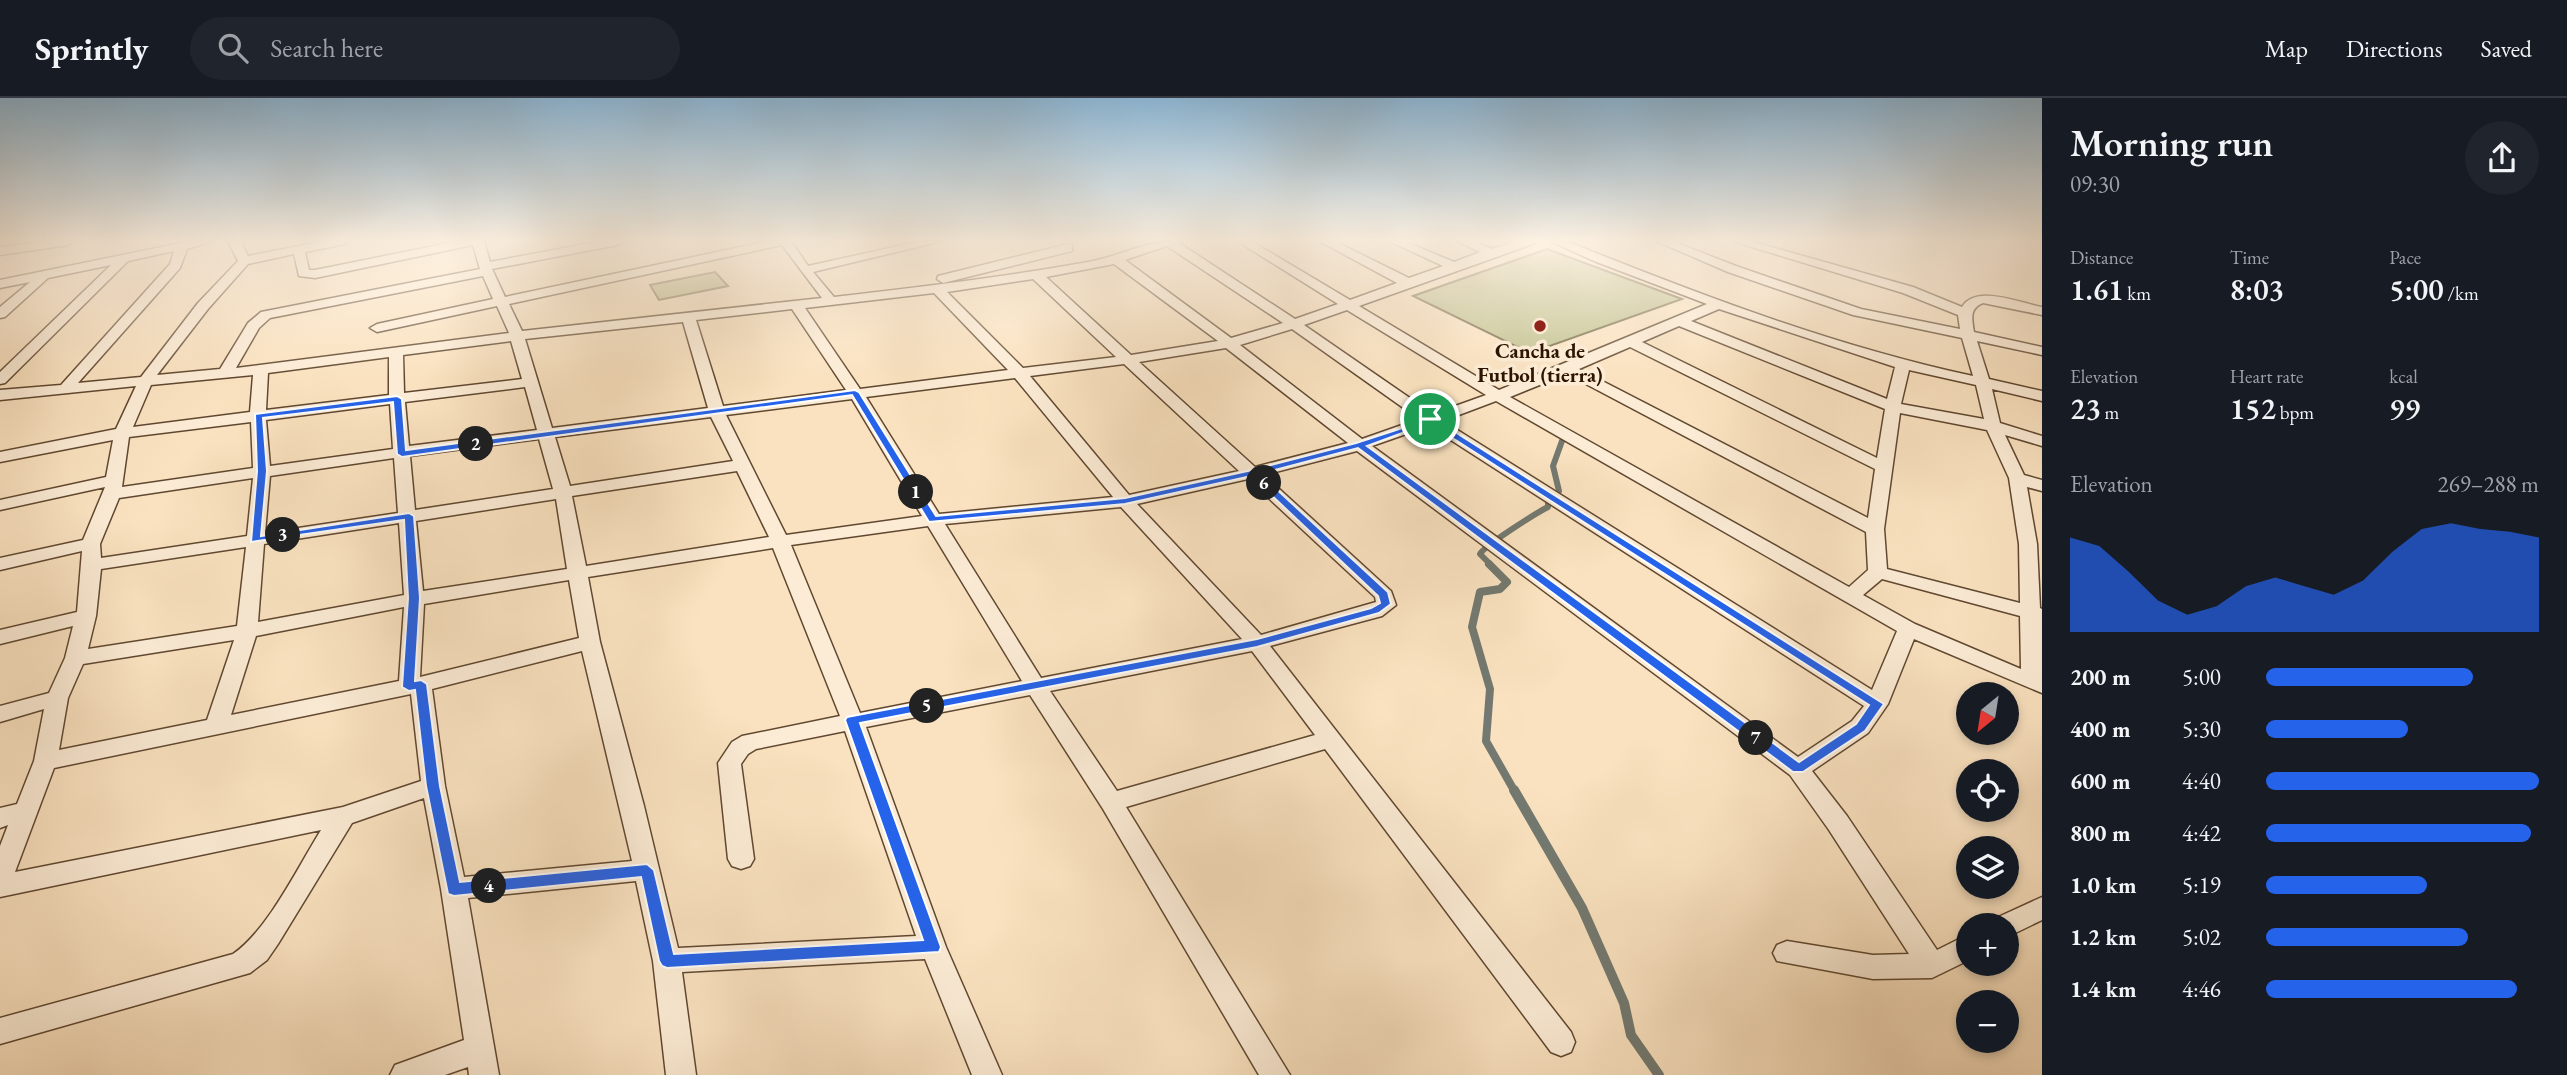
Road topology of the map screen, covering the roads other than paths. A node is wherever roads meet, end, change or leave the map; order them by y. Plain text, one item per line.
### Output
1 (32, 287) edge
2 (96, 287) edge
3 (157, 287) edge
4 (221, 287) edge
5 (402, 287) edge
6 (495, 287) edge
7 (567, 287) edge
8 (818, 287) edge
9 (920, 287) edge
10 (961, 287) edge
11 (1049, 287) edge
12 (1155, 287) edge
13 (1237, 287) edge
14 (1320, 287) edge
15 (1394, 287) edge
16 (1674, 287) edge
17 (1784, 287) edge
18 (1896, 287) edge
19 (937, 290) junction
20 (1908, 290) junction
21 (892, 294) junction
22 (831, 301) junction
23 (503, 302) junction
24 (1350, 304) junction
25 (1719, 304) junction
26 (796, 305) junction
27 (2042, 311) edge
28 (1965, 313) junction
29 (0, 314) edge
30 (688, 317) junction
31 (1679, 321) junction
32 (1910, 323) junction
33 (1293, 324) junction
34 (376, 328) dead end
35 (1967, 333) junction
36 (517, 336) junction
37 (1629, 341) junction
38 (1230, 344) junction
39 (2042, 351) edge
40 (396, 354) junction
41 (1130, 359) junction
42 (1903, 364) junction
43 (1569, 369) junction
44 (261, 370) junction
45 (1019, 373) junction
46 (225, 374) junction
47 (0, 380) edge
48 (146, 380) junction
49 (1982, 380) junction
50 (532, 382) junction
51 (65, 389) junction
52 (855, 392) junction
53 (0, 395) edge
54 (1498, 396) junction
55 (2042, 396) edge
56 (397, 399) junction
57 (1893, 407) junction
58 (717, 413) junction
59 (258, 416) junction
60 (1430, 419) junction
61 (1993, 426) junction
62 (122, 433) junction
63 (545, 435) junction
64 (2042, 440) edge
65 (1360, 445) junction
66 (402, 454) junction
67 (0, 457) edge
68 (742, 465) junction
69 (1884, 467) junction
70 (262, 471) junction
71 (1253, 473) junction
72 (2017, 478) junction
73 (2042, 486) edge
74 (113, 487) junction
75 (563, 492) junction
76 (1125, 501) junction
77 (0, 505) edge
78 (409, 516) junction
79 (933, 520) junction
80 (1875, 529) junction
81 (255, 540) junction
82 (780, 541) junction
83 (91, 544) junction
84 (2035, 547) edge
85 (0, 564) edge
86 (92, 565) junction
87 (1878, 572) junction
88 (579, 574) junction
89 (1851, 595) junction
90 (414, 598) junction
91 (2036, 613) edge
92 (86, 616) junction
93 (1908, 629) junction
94 (247, 631) junction
95 (0, 637) edge
96 (590, 642) junction
97 (1257, 643) junction
98 (75, 658) junction
99 (2037, 684) edge
100 (1035, 685) junction
101 (415, 686) junction
102 (57, 698) junction
103 (1877, 704) junction
104 (0, 714) edge
105 (852, 720) junction
106 (216, 726) junction
107 (1331, 739) junction
108 (45, 761) junction
109 (1798, 769) junction
110 (433, 786) junction
111 (1111, 802) junction
112 (27, 810) junction
113 (343, 816) junction
114 (0, 818) edge
115 (741, 859) dead end
116 (647, 870) junction
117 (0, 878) edge
118 (0, 886) edge
119 (454, 889) junction
120 (2042, 908) edge
121 (2019, 919) edge
122 (933, 947) junction
123 (1787, 953) dead end
124 (1956, 953) edge
125 (667, 961) junction
126 (1932, 966) junction
127 (0, 1031) edge
128 (1561, 1042) dead end
129 (481, 1062) edge
130 (405, 1075) edge
131 (681, 1075) edge
132 (987, 1075) edge
133 (1275, 1075) edge

1 - 29 street
2 - 47 street
3 - 51 street
4 - 48 street
5 - 46 street
6 - 23 street
7 - 23 street
8 - 22 street
9 - 21 street
10 - 19 street
11 - 41 street
12 - 38 street
13 - 33 street
14 - 24 street
15 - 24 street
16 - 25 street
17 - 32 street
18 - 20 street
19 - 21 street
19 - 45 street
20 - 28 street
20 - 32 street
21 - 22 street
22 - 26 street
23 - 34 street
23 - 36 street
24 - 33 street
24 - 54 street
25 - 31 street
25 - 42 street
26 - 30 street
26 - 52 street
27 - 28 street
28 - 35 street
30 - 36 street
30 - 58 street
31 - 37 street
31 - 57 street
32 - 35 street
33 - 38 street
33 - 60 street
35 - 39 street
35 - 49 street
36 - 40 street
36 - 50 street
37 - 43 street
37 - 69 street
38 - 41 street
38 - 65 street
40 - 44 street
40 - 56 street
41 - 45 street
41 - 71 street
42 - 49 street
42 - 57 street
43 - 54 street
43 - 80 street
44 - 46 street
44 - 59 street
45 - 52 street
45 - 76 street
46 - 48 street
48 - 51 street
48 - 62 street
49 - 55 street
49 - 61 street
50 - 56 street
50 - 63 street
51 - 53 street
52 - 58 street
52 - 79 street
54 - 60 street
54 - 89 street
56 - 59 street
56 - 66 street
57 - 61 street
57 - 69 street
58 - 63 street
58 - 68 street
59 - 62 street
59 - 70 street
60 - 65 street
60 - 103 street
61 - 64 street
61 - 72 street
62 - 67 street
62 - 74 street
63 - 66 street
63 - 75 street
65 - 71 street
65 - 109 street
66 - 70 street
66 - 78 street
68 - 75 street
68 - 82 street
69 - 80 street
70 - 74 street
70 - 81 street
71 - 76 street
71 - 97 street
72 - 73 street
72 - 84 street
74 - 77 street
74 - 83 street
75 - 78 street
75 - 88 street
76 - 79 street
76 - 97 street
78 - 81 street
78 - 90 street
79 - 82 street
79 - 100 street
80 - 87 street
81 - 86 street
81 - 94 street
82 - 88 street
82 - 105 street
83 - 85 street
83 - 86 street
84 - 91 street
86 - 92 street
87 - 89 street
87 - 91 street
88 - 90 street
88 - 96 street
89 - 93 street
90 - 94 street
90 - 101 street
91 - 99 street
92 - 95 street
92 - 98 street
93 - 99 street
93 - 103 street
94 - 98 street
94 - 106 street
96 - 101 street
96 - 116 street
97 - 100 street
97 - 107 street
98 - 102 street
100 - 105 street
100 - 111 street
101 - 106 street
101 - 110 street
102 - 104 street
102 - 108 street
103 - 109 street
105 - 115 street
105 - 122 street
106 - 108 street
107 - 111 street
107 - 128 street
108 - 112 street
109 - 126 street
110 - 113 street
110 - 119 street
111 - 133 street
112 - 114 street
112 - 117 street
113 - 118 street
113 - 127 street
116 - 119 street
116 - 125 street
119 - 129 street
120 - 121 street
122 - 125 street
122 - 132 street
123 - 126 street
124 - 126 street
125 - 131 street
129 - 130 street

